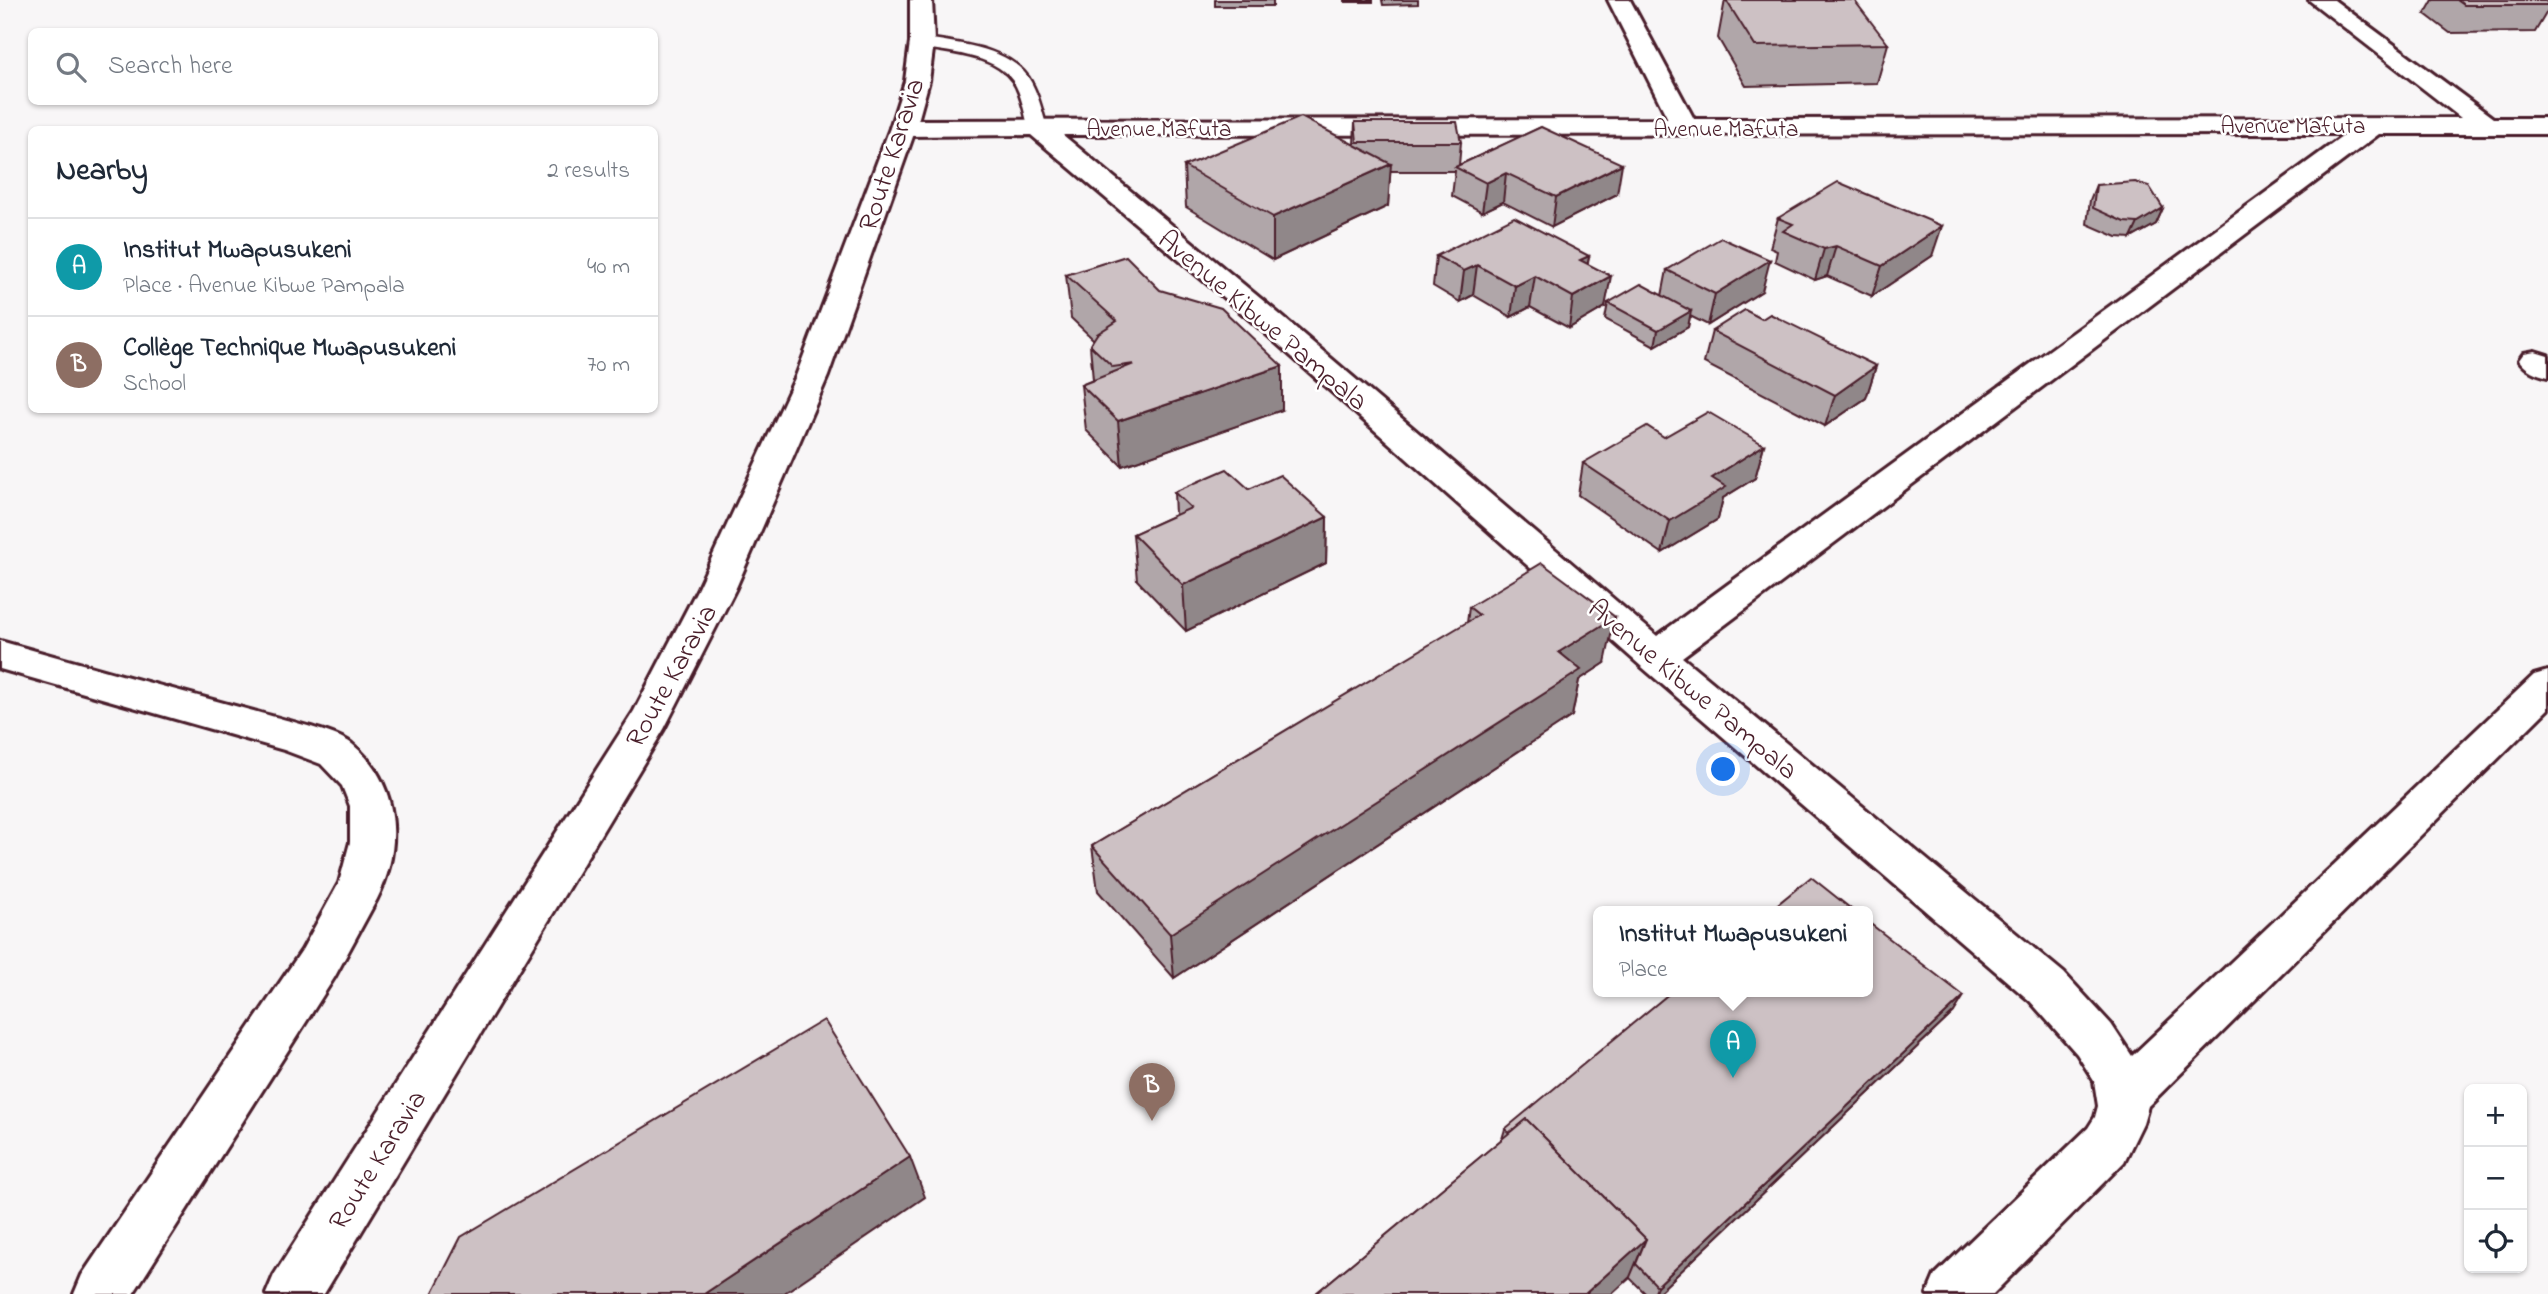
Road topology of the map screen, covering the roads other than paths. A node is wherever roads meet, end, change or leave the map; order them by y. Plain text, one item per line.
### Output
1 (921, 0) edge
2 (1619, 0) edge
3 (2320, 0) edge
4 (922, 42) junction
5 (2375, 125) junction
6 (2486, 125) junction
7 (2548, 126) edge
8 (903, 128) junction
9 (1038, 128) junction
10 (1686, 129) junction
11 (0, 655) edge
12 (1656, 657) junction
13 (2548, 685) edge
14 (2123, 1097) junction
15 (101, 1294) edge
16 (292, 1294) edge
17 (1954, 1294) edge

1 - 4 street, Route Karavia
2 - 10 street
3 - 6 street
4 - 8 street, Route Karavia
4 - 9 lane
5 - 6 street, Avenue Mafuta
5 - 10 street, Avenue Mafuta
5 - 12 street
6 - 7 street, Avenue Mafuta
8 - 9 street, Avenue Mafuta
8 - 16 street, Route Karavia
9 - 10 street, Avenue Mafuta
9 - 12 street, Avenue Kibwe Pampala
11 - 15 street
12 - 14 street, Avenue Kibwe Pampala
13 - 14 street
14 - 17 street

